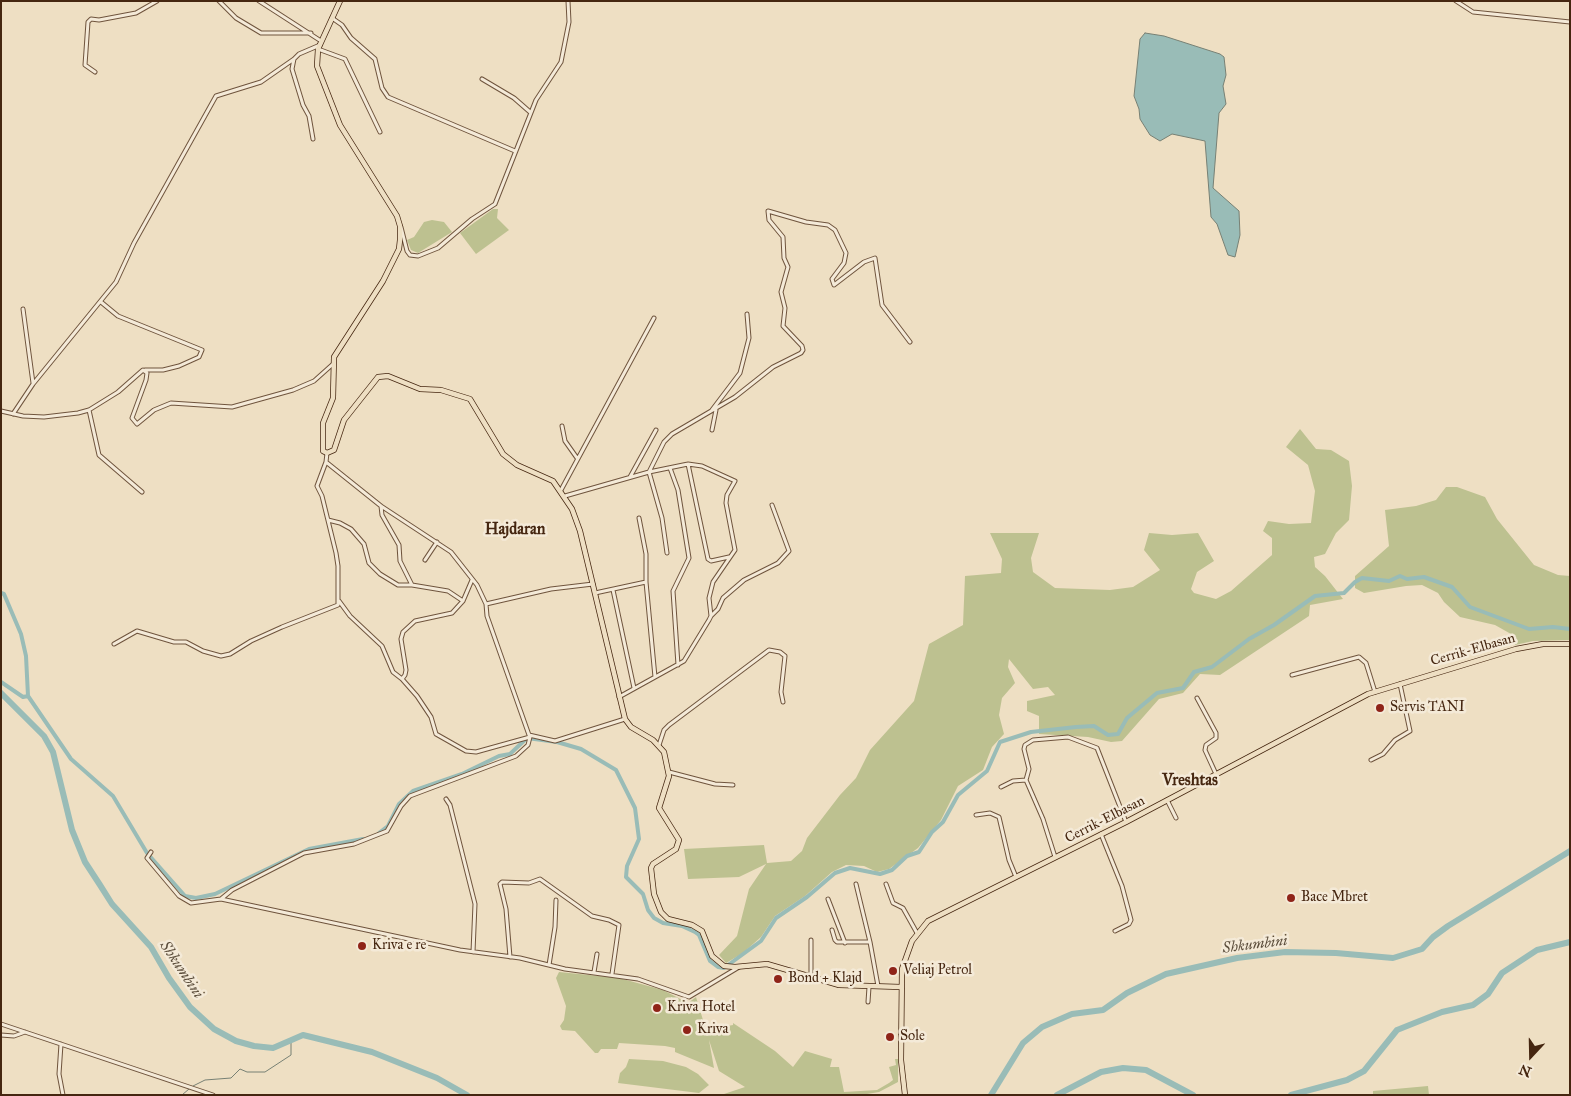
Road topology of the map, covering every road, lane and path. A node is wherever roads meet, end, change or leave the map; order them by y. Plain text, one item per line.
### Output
1 (158, 1) edge
2 (219, 1) edge
3 (259, 1) edge
4 (340, 1) edge
5 (568, 1) edge
6 (1456, 1) edge
7 (332, 18) junction
8 (1570, 22) edge
9 (311, 33) junction
10 (320, 45) junction
11 (294, 59) junction
12 (95, 72) dead end
13 (482, 78) dead end
14 (530, 112) junction
15 (380, 132) dead end
16 (313, 139) dead end
17 (515, 151) junction
18 (400, 226) junction
19 (101, 302) junction
20 (23, 309) dead end
21 (747, 314) dead end
22 (654, 318) dead end
23 (910, 342) dead end
24 (333, 364) junction
25 (144, 370) junction
26 (33, 384) junction
27 (716, 409) junction
28 (89, 410) junction
29 (1, 411) edge
30 (712, 411) junction
31 (13, 414) junction
32 (562, 426) dead end
33 (656, 430) dead end
34 (712, 430) dead end
35 (327, 453) junction
36 (577, 458) junction
37 (326, 462) junction
38 (688, 464) junction
39 (670, 468) junction
40 (649, 472) junction
41 (629, 478) junction
42 (561, 490) junction
43 (142, 492) dead end
44 (564, 496) junction
45 (772, 505) dead end
46 (381, 506) junction
47 (639, 518) dead end
48 (328, 520) junction
49 (437, 542) junction
50 (666, 553) dead end
51 (730, 557) junction
52 (425, 560) dead end
53 (472, 580) junction
54 (646, 582) junction
55 (593, 584) junction
56 (412, 585) junction
57 (613, 590) junction
58 (595, 593) junction
59 (339, 601) junction
60 (463, 601) junction
61 (486, 604) junction
62 (711, 616) junction
63 (114, 644) dead end
64 (1570, 644) edge
65 (678, 665) junction
66 (1292, 674) dead end
67 (655, 677) junction
68 (402, 679) junction
69 (1400, 684) junction
70 (634, 688) junction
71 (1375, 692) junction
72 (619, 697) junction
73 (1197, 698) dead end
74 (783, 702) dead end
75 (625, 719) junction
76 (530, 738) junction
77 (658, 745) junction
78 (1371, 760) dead end
79 (669, 772) junction
80 (1217, 774) junction
81 (1026, 780) junction
82 (732, 785) dead end
83 (1001, 787) dead end
84 (446, 799) dead end
85 (1167, 800) junction
86 (976, 815) dead end
87 (1176, 818) dead end
88 (1126, 822) junction
89 (1101, 834) junction
90 (150, 855) dead end
91 (1055, 857) junction
92 (1016, 878) junction
93 (856, 884) dead end
94 (886, 884) dead end
95 (221, 899) junction
96 (828, 899) dead end
97 (556, 900) dead end
98 (832, 930) dead end
99 (1114, 931) dead end
100 (917, 933) junction
101 (811, 940) dead end
102 (870, 942) junction
103 (846, 943) junction
104 (473, 952) junction
105 (597, 954) dead end
106 (510, 957) junction
107 (549, 965) junction
108 (739, 967) junction
109 (594, 972) junction
110 (612, 974) junction
111 (811, 977) junction
112 (869, 986) junction
113 (878, 987) junction
114 (901, 987) junction
115 (868, 1002) dead end
116 (1, 1024) edge
117 (24, 1032) junction
118 (1, 1034) edge
119 (61, 1044) junction
120 (63, 1095) edge
121 (213, 1095) edge
122 (905, 1095) edge

1 - 12 street
2 - 9 street
3 - 9 street
4 - 7 main road
5 - 14 street
6 - 8 street
7 - 10 main road
7 - 17 street
9 - 10 street
10 - 11 street
10 - 15 street
10 - 18 main road
11 - 16 street
11 - 19 street
13 - 14 street
14 - 17 street
17 - 18 street
18 - 24 main road
19 - 25 street
19 - 26 street
20 - 26 street
21 - 30 street
22 - 36 street
23 - 27 street
24 - 25 street
24 - 35 main road
25 - 28 street
26 - 31 street
27 - 30 street
27 - 34 street
28 - 31 street
28 - 43 street
29 - 31 street
30 - 40 street
32 - 36 street
33 - 41 street
35 - 37 street
35 - 42 main road
36 - 42 street
37 - 46 street
37 - 48 street
38 - 39 street
38 - 51 street
38 - 51 street
39 - 40 street
39 - 65 street
40 - 41 street
40 - 50 street
41 - 44 street
42 - 44 main road
44 - 55 main road
45 - 62 street
46 - 49 street
46 - 56 street
47 - 54 street
48 - 56 street
48 - 59 street
49 - 52 street
49 - 53 street
51 - 62 street
53 - 60 street
53 - 61 street
54 - 57 street
54 - 67 street
55 - 58 main road
55 - 61 street
56 - 60 street
57 - 58 street
57 - 70 street
58 - 72 main road
59 - 63 street
59 - 68 street
60 - 68 street
61 - 76 street
62 - 65 street
64 - 69 main road, Cerrik-Elbasan
65 - 67 street
66 - 71 street
67 - 70 street
68 - 76 street
69 - 71 main road, Cerrik-Elbasan
69 - 78 street
70 - 72 street
71 - 80 main road, Cerrik-Elbasan
72 - 75 main road
73 - 80 street
74 - 77 street
75 - 76 street
75 - 77 main road
76 - 95 street
77 - 79 main road
79 - 82 street
79 - 108 main road
80 - 85 main road, Cerrik-Elbasan
81 - 83 street
81 - 88 street
81 - 91 street
84 - 104 street
85 - 87 street
85 - 88 main road, Cerrik-Elbasan
86 - 92 street
88 - 89 main road, Cerrik-Elbasan
89 - 91 main road, Cerrik-Elbasan
89 - 99 street
90 - 95 street
91 - 92 main road, Cerrik-Elbasan
92 - 100 main road, Cerrik-Elbasan
93 - 102 street
94 - 100 street
95 - 104 street
96 - 103 street
97 - 107 street
98 - 103 street
100 - 114 main road, Cerrik-Elbasan
101 - 111 street
102 - 103 street
102 - 113 street
104 - 106 street
105 - 109 street
106 - 107 street
106 - 110 street
107 - 109 street
108 - 110 street
108 - 111 main road
109 - 110 street
111 - 112 main road
112 - 113 main road
112 - 115 street
113 - 114 main road
114 - 122 main road, Cerrik-Elbasan
116 - 117 street
117 - 118 street
117 - 119 street
119 - 120 street
119 - 121 street

